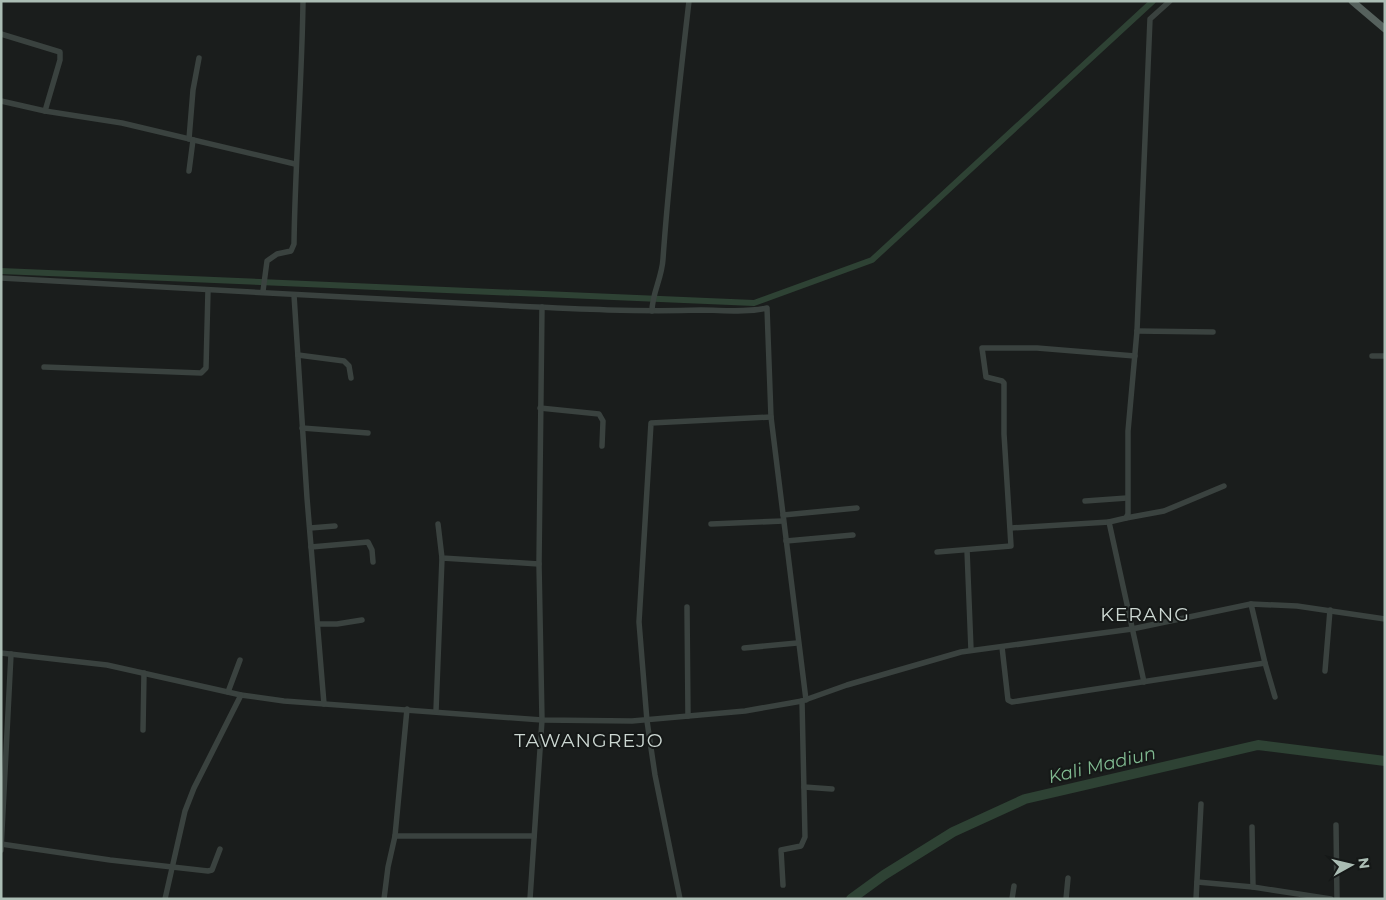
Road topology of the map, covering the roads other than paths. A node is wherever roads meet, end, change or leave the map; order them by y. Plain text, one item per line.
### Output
1 (303, 1) edge
2 (689, 1) edge
3 (1170, 1) edge
4 (1352, 1) edge
5 (1385, 29) edge
6 (1, 34) edge
7 (199, 58) dead end
8 (1, 101) edge
9 (45, 111) junction
10 (191, 140) junction
11 (295, 164) junction
12 (189, 171) dead end
13 (1, 278) edge
14 (208, 290) junction
15 (263, 290) junction
16 (294, 296) junction
17 (542, 307) junction
18 (652, 309) junction
19 (1137, 331) junction
20 (1213, 332) dead end
21 (298, 355) junction
22 (1135, 356) junction
23 (1372, 356) dead end
24 (1385, 356) edge
25 (44, 367) dead end
26 (350, 378) dead end
27 (540, 408) junction
28 (771, 417) junction
29 (302, 428) junction
30 (368, 433) dead end
31 (602, 446) dead end
32 (1224, 486) dead end
33 (1127, 498) junction
34 (1086, 501) dead end
35 (857, 508) dead end
36 (783, 518) junction
37 (1126, 518) junction
38 (1109, 522) junction
39 (438, 524) dead end
40 (711, 524) dead end
41 (335, 526) dead end
42 (310, 528) junction
43 (1011, 528) junction
44 (853, 535) dead end
45 (786, 541) junction
46 (311, 547) junction
47 (967, 550) junction
48 (937, 552) dead end
49 (442, 558) junction
50 (373, 562) dead end
51 (540, 564) junction
52 (1251, 604) junction
53 (687, 607) dead end
54 (1330, 610) junction
55 (1385, 619) edge
56 (362, 620) dead end
57 (318, 624) junction
58 (1132, 629) junction
59 (797, 643) junction
60 (1002, 647) junction
61 (744, 648) dead end
62 (971, 650) junction
63 (1, 653) edge
64 (11, 654) junction
65 (240, 660) dead end
66 (1265, 663) junction
67 (1325, 672) dead end
68 (144, 673) junction
69 (1144, 682) junction
70 (228, 692) junction
71 (241, 694) junction
72 (1275, 697) dead end
73 (804, 701) junction
74 (324, 704) junction
75 (407, 709) junction
76 (436, 711) junction
77 (688, 716) junction
78 (542, 720) junction
79 (647, 721) junction
80 (143, 730) dead end
81 (804, 787) junction
82 (832, 789) dead end
83 (1201, 804) dead end
84 (1336, 825) dead end
85 (1252, 827) dead end
86 (395, 836) junction
87 (534, 836) junction
88 (1, 844) edge
89 (220, 849) dead end
90 (1, 850) edge
91 (171, 866) junction
92 (1068, 878) dead end
93 (1197, 882) junction
94 (782, 885) dead end
95 (1014, 886) dead end
96 (1253, 887) junction
97 (166, 899) edge
98 (384, 899) edge
99 (530, 899) edge
100 (680, 899) edge
101 (1012, 899) edge
102 (1066, 899) edge
103 (1196, 899) edge
104 (1331, 899) edge
105 (1337, 899) edge

1 - 11 street
2 - 18 street
3 - 19 street
4 - 5 main road
6 - 9 street
7 - 10 street
8 - 9 street
9 - 10 street
10 - 11 street
10 - 12 street
11 - 15 street
13 - 14 street
14 - 15 street
14 - 25 street
15 - 16 street
16 - 17 street
16 - 21 street
17 - 18 street
17 - 27 street
18 - 28 street
19 - 20 street
19 - 22 street
21 - 26 street
21 - 29 street
22 - 33 street
22 - 43 street
23 - 24 street
27 - 31 street
27 - 51 street
28 - 36 street
28 - 79 street
29 - 30 street
29 - 42 street
32 - 37 street
33 - 34 street
33 - 37 street
35 - 36 street
36 - 40 street
36 - 45 street
37 - 38 street
38 - 43 street
38 - 58 street
39 - 49 street
41 - 42 street
42 - 46 street
43 - 47 street
44 - 45 street
45 - 59 street
46 - 50 street
46 - 57 street
47 - 48 street
47 - 62 street
49 - 51 street
49 - 76 street
51 - 78 street
52 - 54 street
52 - 58 street
52 - 66 street
53 - 77 street
54 - 55 street
54 - 67 street
56 - 57 street
57 - 74 street
58 - 60 street
58 - 69 street
59 - 61 street
59 - 73 street
60 - 62 street
60 - 69 street
62 - 73 street
63 - 64 street
64 - 68 street
64 - 88 street
65 - 70 street
66 - 69 street
66 - 72 street
68 - 70 street
68 - 80 street
70 - 71 street
71 - 74 street
71 - 91 street
73 - 77 street
73 - 81 street
74 - 75 street
75 - 76 street
75 - 86 street
76 - 78 street
77 - 79 street
78 - 79 street
78 - 87 street
79 - 100 street
81 - 82 street
81 - 94 street
83 - 93 street
84 - 105 street
85 - 96 street
86 - 87 street
86 - 98 street
87 - 99 street
88 - 90 street
88 - 91 street
89 - 91 street
91 - 97 street
92 - 102 street
93 - 96 street
93 - 103 street
95 - 101 street
96 - 104 street

